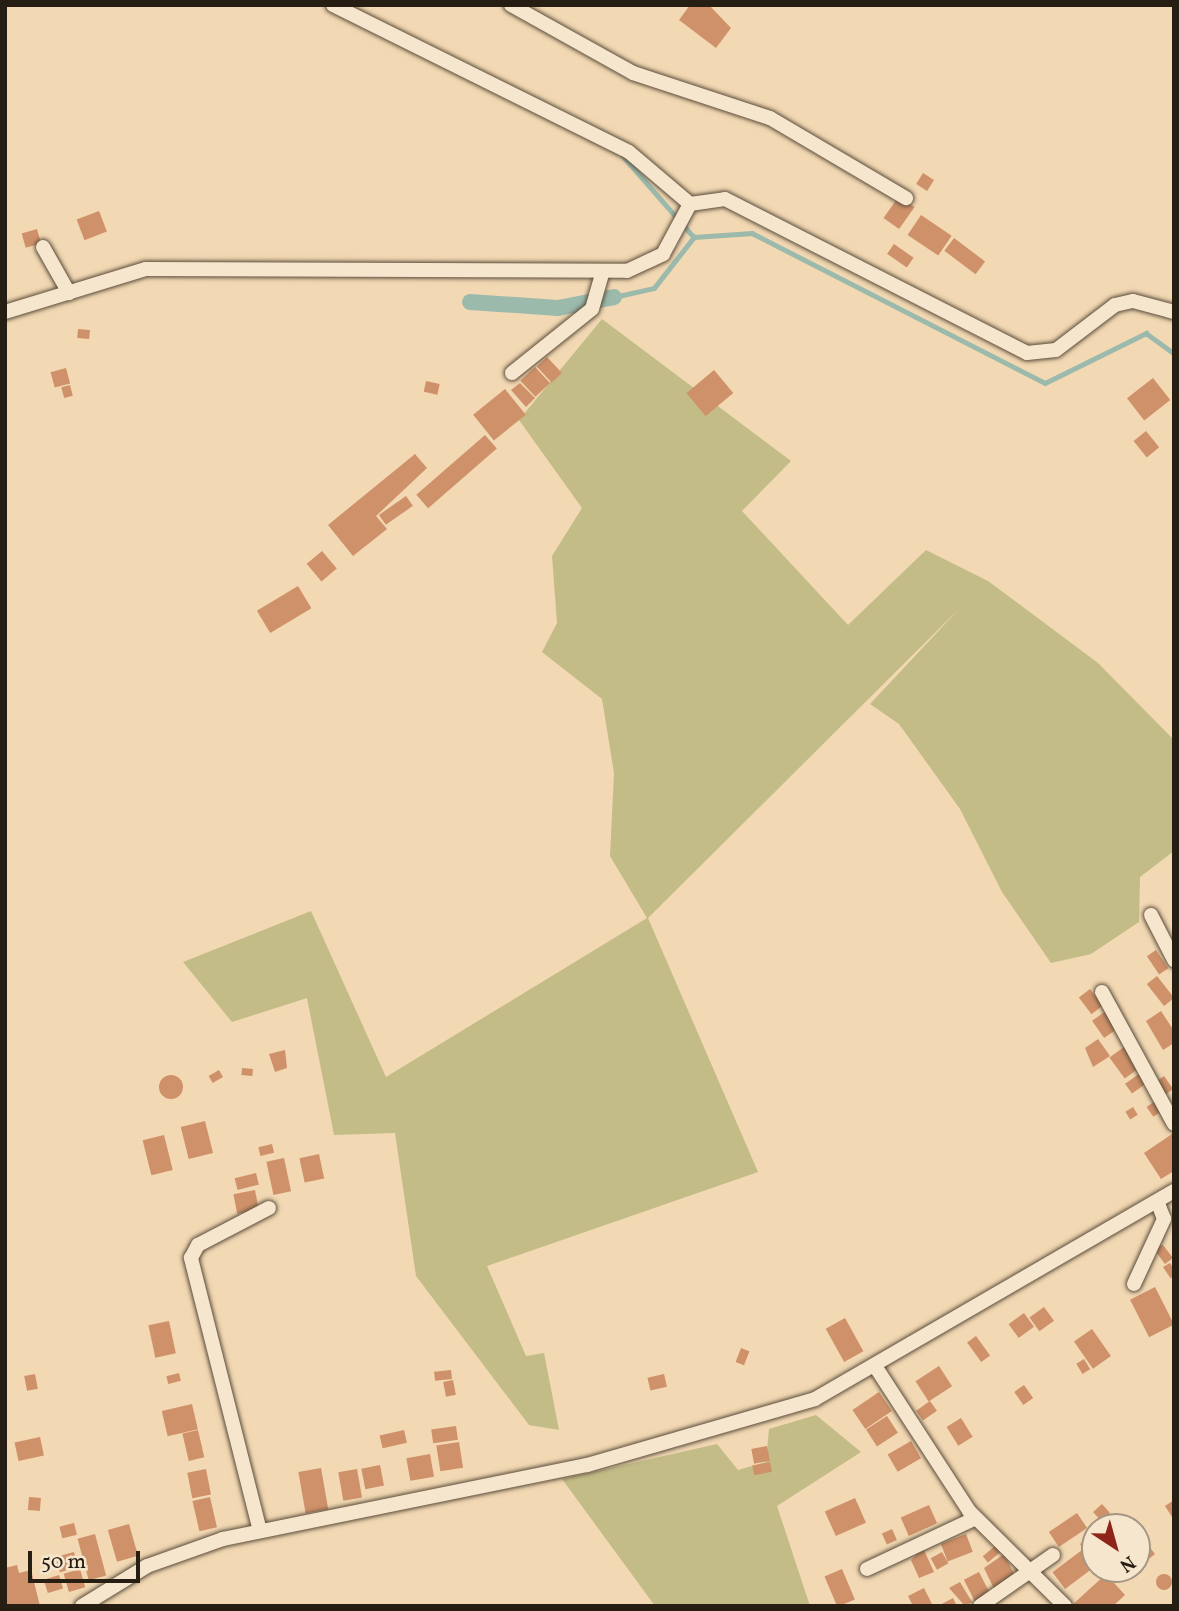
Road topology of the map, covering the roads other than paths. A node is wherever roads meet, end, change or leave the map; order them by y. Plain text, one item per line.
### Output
1 (333, 5) edge
2 (511, 5) edge
3 (906, 198) dead end
4 (687, 210) junction
5 (43, 247) dead end
6 (602, 276) junction
7 (69, 293) junction
8 (5, 312) edge
9 (1174, 312) edge
10 (512, 373) dead end
11 (1151, 915) dead end
12 (1174, 960) edge
13 (1102, 992) dead end
14 (1174, 1124) edge
15 (1174, 1191) edge
16 (1157, 1201) junction
17 (269, 1208) dead end
18 (1134, 1284) dead end
19 (875, 1366) junction
20 (976, 1518) junction
21 (260, 1531) junction
22 (1053, 1555) dead end
23 (867, 1569) dead end
24 (1030, 1574) junction
25 (82, 1606) edge
26 (980, 1606) edge
27 (1065, 1606) edge

1 - 4 street
2 - 3 street
4 - 6 street
4 - 9 street
5 - 7 street
6 - 7 street
6 - 10 street
7 - 8 street
11 - 12 street
13 - 14 street
15 - 16 street
16 - 18 street
16 - 19 street
17 - 21 street
19 - 20 street
19 - 21 street
20 - 23 street
20 - 24 street
21 - 25 street
22 - 24 street
24 - 26 street
24 - 27 street

